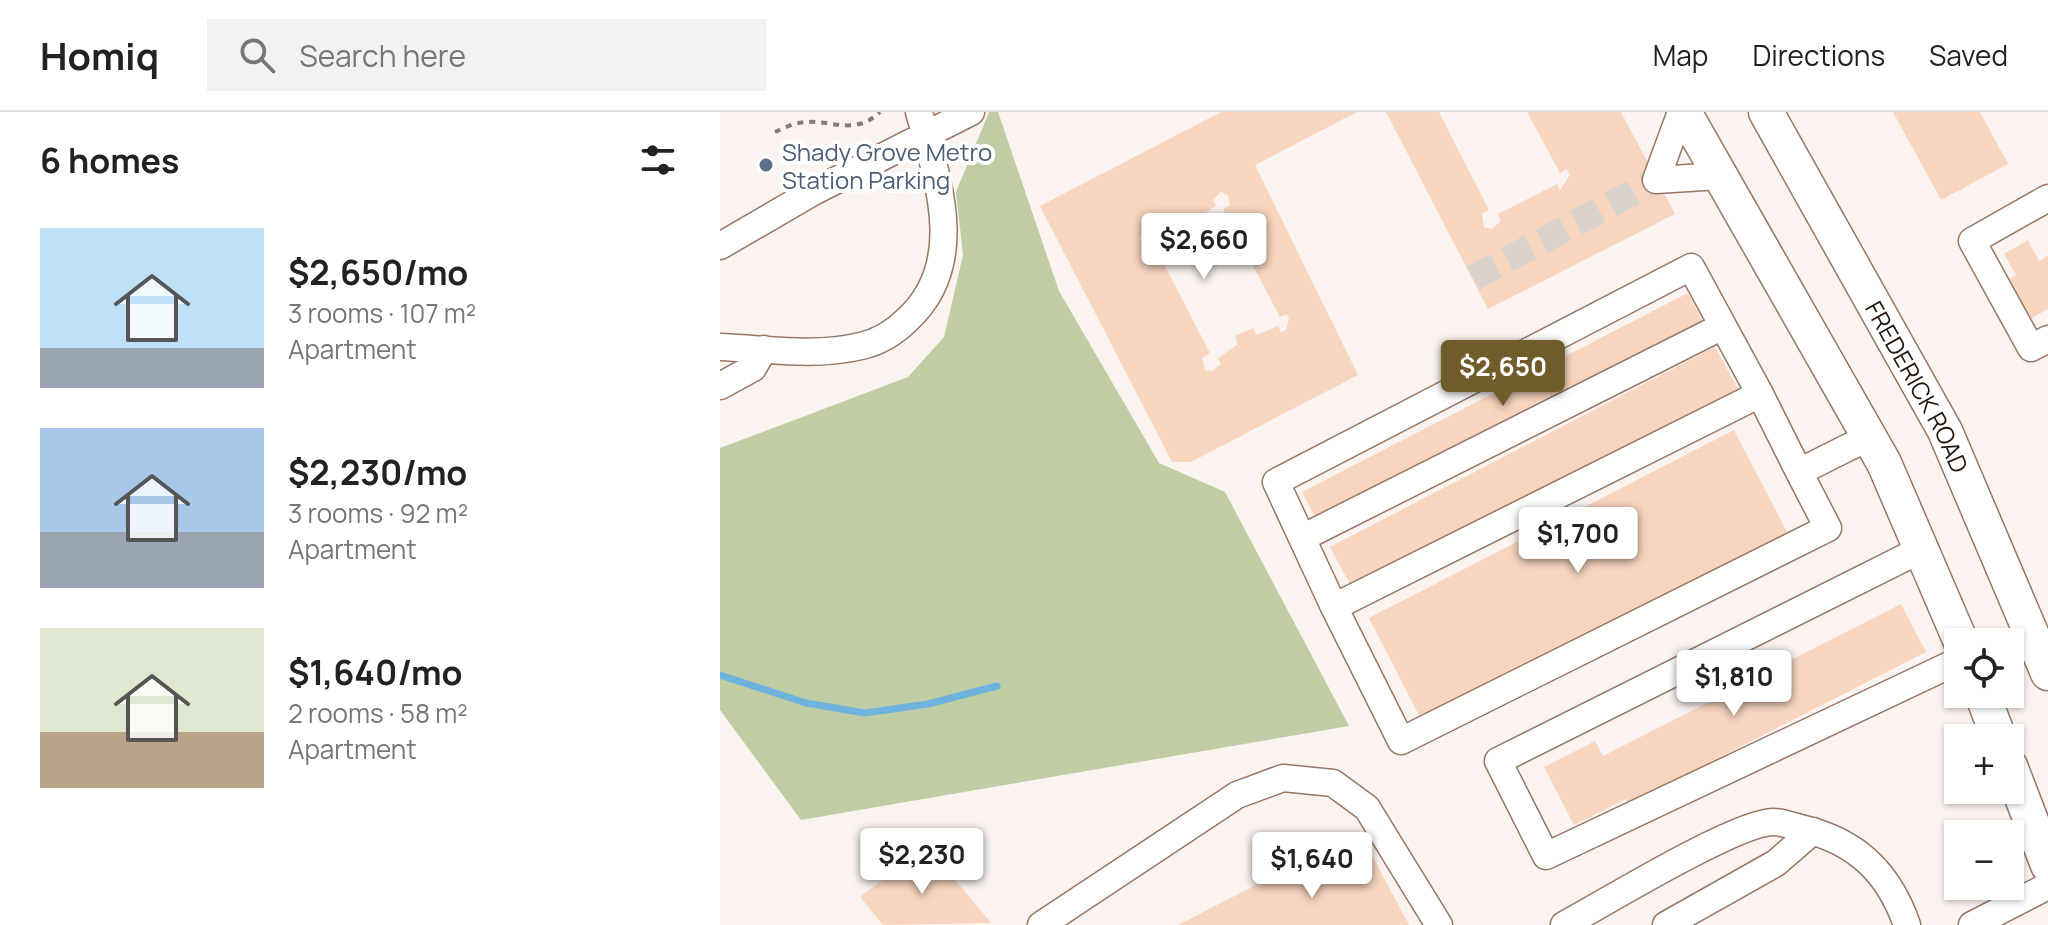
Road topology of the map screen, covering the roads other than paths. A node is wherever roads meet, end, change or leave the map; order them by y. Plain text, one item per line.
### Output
1 (971, 112) edge
2 (1682, 112) edge
3 (1766, 112) edge
4 (922, 124) edge
5 (1720, 176) junction
6 (2048, 198) edge
7 (720, 246) edge
8 (1723, 326) junction
9 (2048, 339) edge
10 (720, 347) edge
11 (764, 349) junction
12 (720, 386) edge
13 (1760, 394) junction
14 (1869, 437) junction
15 (1799, 472) junction
16 (1302, 538) junction
17 (1922, 549) junction
18 (1334, 607) junction
19 (1955, 628) edge
20 (1944, 668) edge
21 (2048, 673) edge
22 (2024, 802) edge
23 (1813, 831) junction
24 (2048, 865) edge
25 (2048, 886) edge
26 (1041, 925) edge
27 (1439, 925) edge
28 (1564, 925) edge
29 (1666, 925) edge
30 (1907, 925) edge
31 (1972, 925) edge

1 - 4 street
2 - 5 main road
2 - 5 street
3 - 21 main road, FREDERICK ROAD
4 - 7 street
4 - 11 street
5 - 14 main road
6 - 9 street
8 - 13 street
8 - 16 street
8 - 16 street
10 - 11 street
11 - 12 street
13 - 15 street
13 - 18 street
14 - 15 street
14 - 17 main road
15 - 18 street
16 - 18 street
17 - 19 main road
17 - 20 street
22 - 24 main road
23 - 28 street
23 - 29 street
23 - 30 street
25 - 31 street
26 - 27 street

